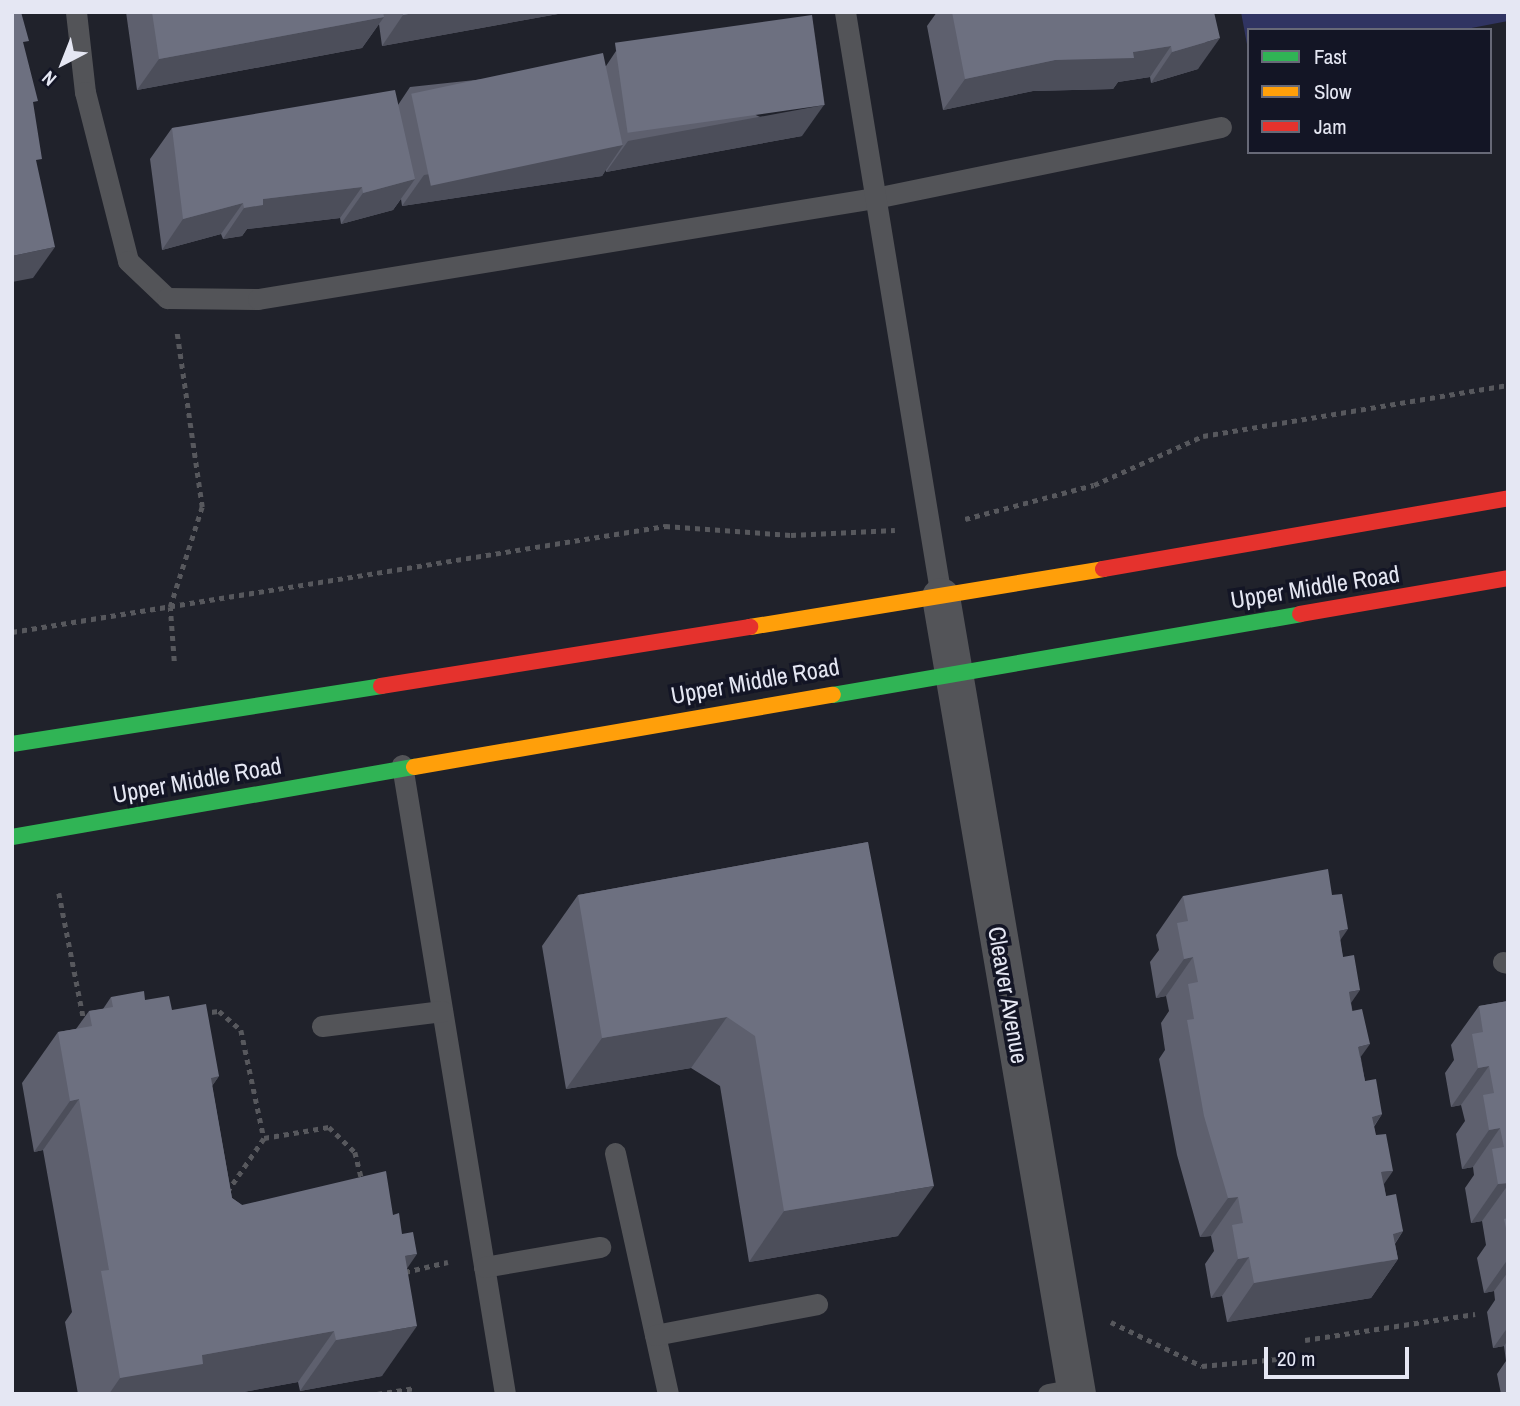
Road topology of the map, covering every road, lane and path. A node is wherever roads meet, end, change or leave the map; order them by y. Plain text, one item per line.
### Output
1 (76, 12) edge
2 (845, 12) edge
3 (1221, 127) dead end
4 (880, 197) junction
5 (167, 298) junction
6 (1508, 385) edge
7 (1508, 498) edge
8 (933, 528) junction
9 (1508, 578) edge
10 (941, 597) junction
11 (170, 607) junction
12 (12, 632) edge
13 (174, 661) dead end
14 (950, 670) junction
15 (12, 744) edge
16 (402, 765) junction
17 (12, 837) edge
18 (59, 893) dead end
19 (442, 1011) junction
20 (192, 1014) edge
21 (96, 1026) edge
22 (322, 1026) dead end
23 (264, 1138) junction
24 (615, 1153) dead end
25 (364, 1190) edge
26 (220, 1203) edge
27 (600, 1247) dead end
28 (483, 1260) junction
29 (396, 1274) edge
30 (1060, 1297) junction
31 (817, 1304) dead end
32 (1475, 1314) dead end
33 (655, 1335) junction
34 (1305, 1340) dead end
35 (1309, 1356) dead end
36 (414, 1388) dead end
37 (1067, 1392) edge
38 (377, 1394) edge
39 (505, 1394) edge
40 (668, 1394) edge

1 - 5 lane
2 - 4 lane
3 - 4 lane
4 - 5 lane
4 - 8 lane
5 - 11 path
6 - 8 path
7 - 10 main road
8 - 10 lane
8 - 11 path
9 - 14 main road, Upper Middle Road
10 - 14 street, Cleaver Avenue
10 - 15 main road
11 - 12 path
11 - 13 path
14 - 16 main road, Upper Middle Road
14 - 30 street, Cleaver Avenue
16 - 17 main road, Upper Middle Road
16 - 19 lane
18 - 21 path
19 - 22 lane
19 - 28 lane
20 - 23 path
23 - 25 path
23 - 26 path
24 - 33 lane
27 - 28 lane
28 - 29 path
28 - 39 lane
30 - 35 path
30 - 37 street, Cleaver Avenue
31 - 33 lane
32 - 34 path
33 - 40 lane
36 - 38 path

